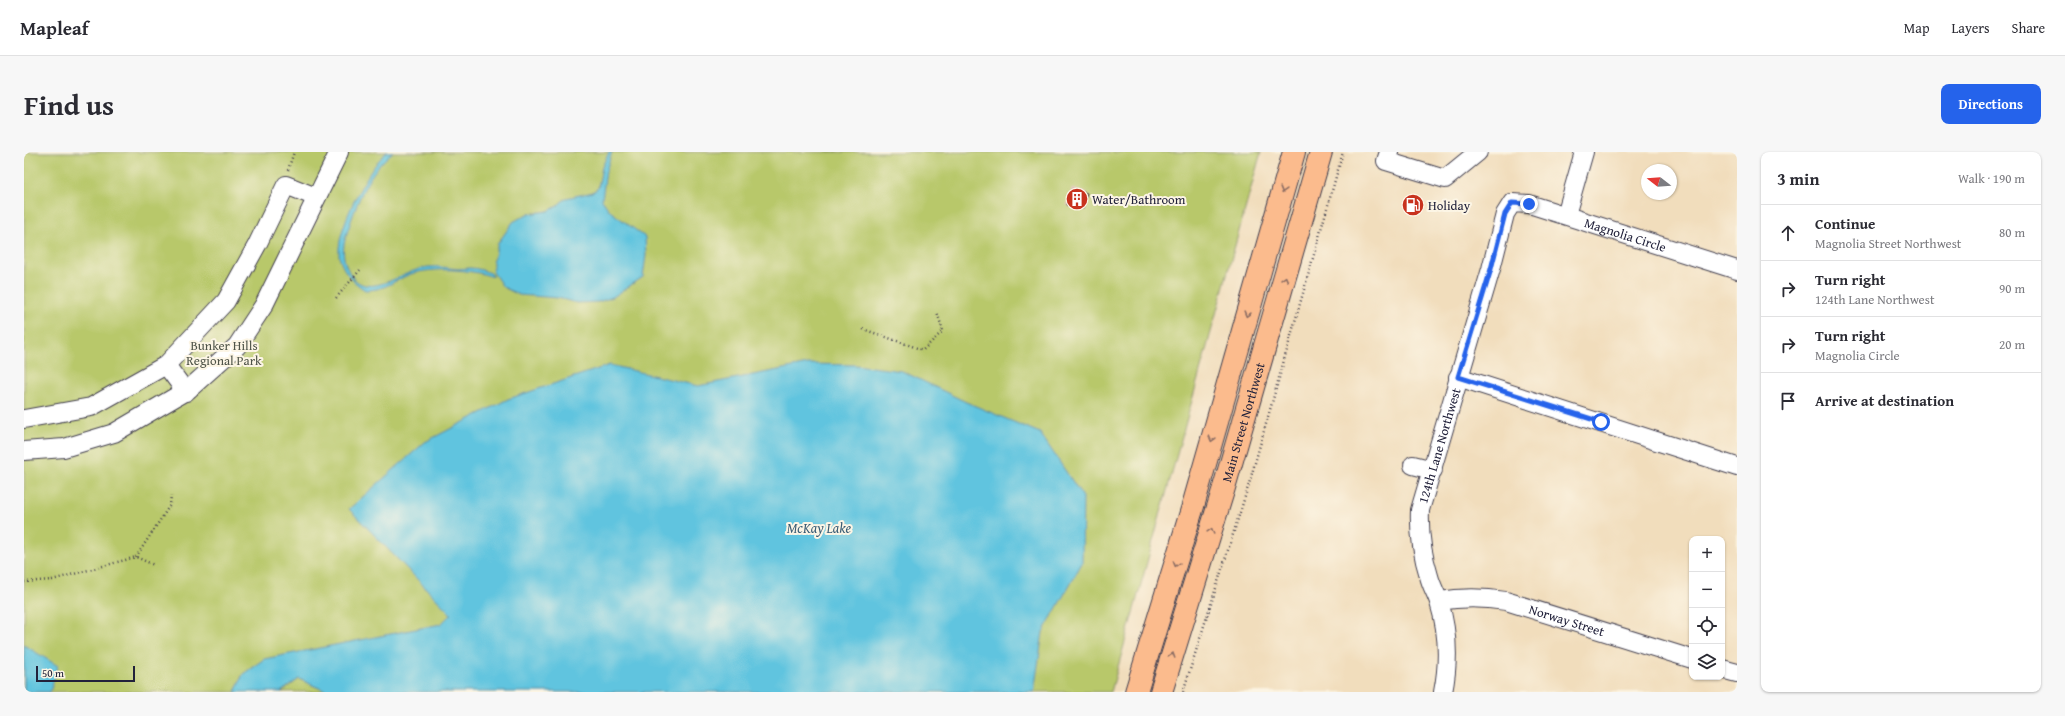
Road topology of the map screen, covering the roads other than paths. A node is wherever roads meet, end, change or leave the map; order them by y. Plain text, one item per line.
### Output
1 (339, 152) edge
2 (1294, 152) edge
3 (1321, 152) edge
4 (1389, 152) edge
5 (1478, 152) edge
6 (1584, 152) edge
7 (316, 197) junction
8 (1512, 203) joint
9 (1566, 215) junction
10 (1737, 270) edge
11 (166, 366) junction
12 (1458, 377) junction
13 (186, 392) junction
14 (24, 419) edge
15 (24, 451) edge
16 (1413, 465) dead end
17 (1737, 467) edge
18 (1433, 470) junction
19 (1439, 601) junction
20 (1689, 658) edge
21 (1725, 670) edge
22 (1737, 674) edge
23 (1136, 692) edge
24 (1161, 692) edge
25 (1443, 692) edge

1 - 7 street
2 -> 23 main road, Main Street Northwest
24 -> 3 main road, Main Street Northwest
4 - 5 street
6 - 9 street
7 - 11 street
7 - 13 street
8 - 9 street, Magnolia Circle
8 - 12 street, 124th Lane Northwest
9 - 10 street, Magnolia Circle
11 - 13 street
11 - 14 street
12 - 17 street
12 - 18 street, 124th Lane Northwest
13 - 15 street
16 - 18 street
18 - 19 street, 124th Lane Northwest
19 - 20 street, Norway Street
19 - 25 street, 124th Lane Northwest
21 - 22 street

